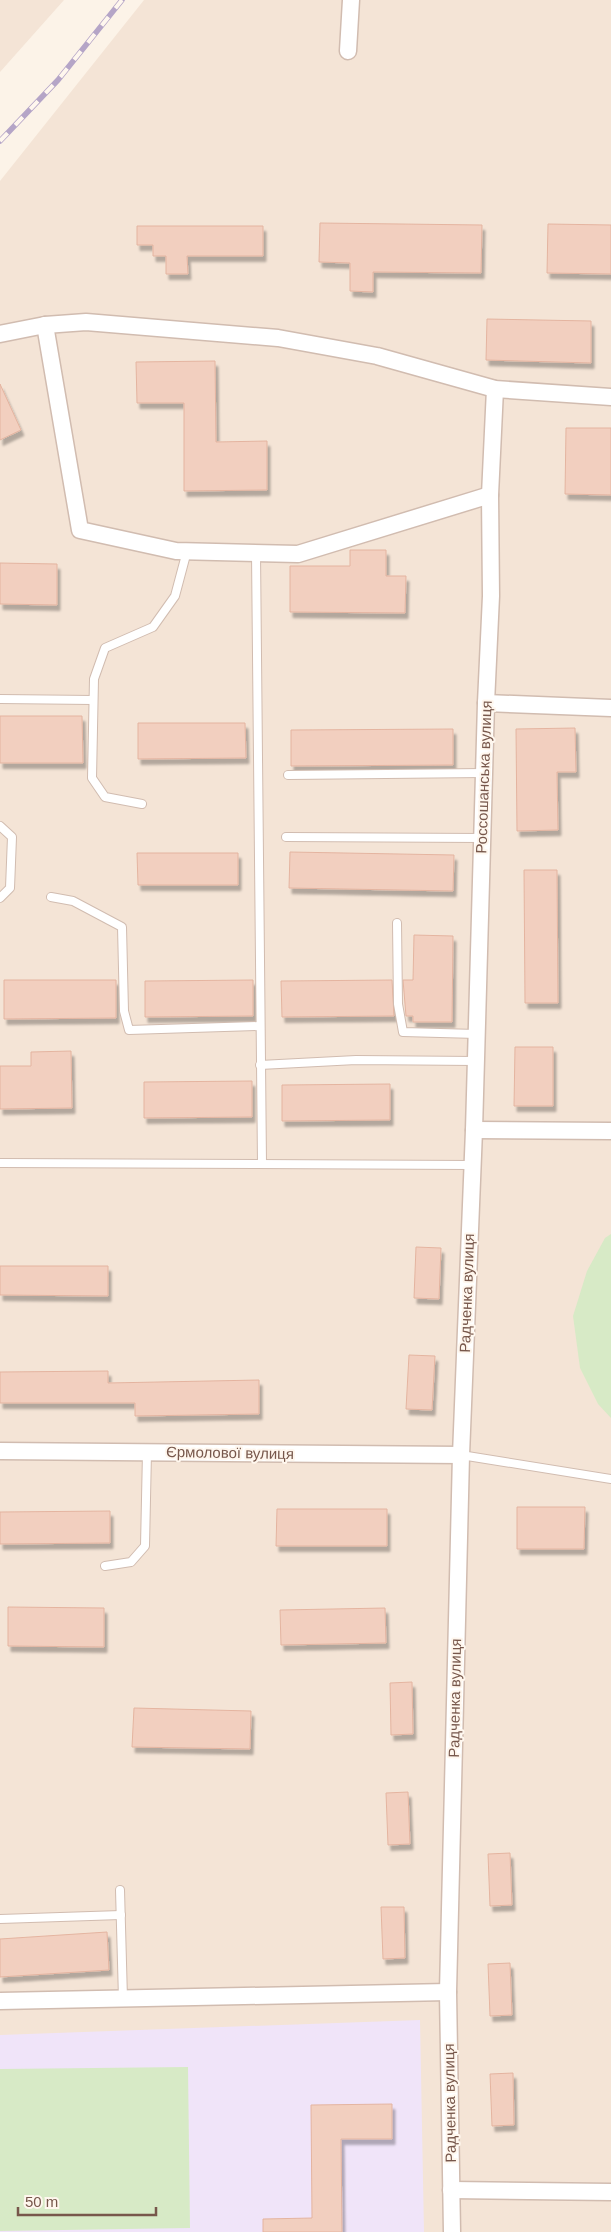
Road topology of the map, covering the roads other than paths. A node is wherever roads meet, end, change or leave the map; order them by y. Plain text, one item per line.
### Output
1 (351, 0) edge
2 (348, 50) dead end
3 (44, 325) junction
4 (0, 334) edge
5 (495, 389) junction
6 (611, 397) edge
7 (490, 495) junction
8 (187, 551) junction
9 (256, 553) junction
10 (0, 699) edge
11 (93, 700) junction
12 (486, 703) junction
13 (611, 708) edge
14 (484, 773) junction
15 (288, 775) dead end
16 (142, 804) dead end
17 (0, 826) edge
18 (286, 837) dead end
19 (482, 838) junction
20 (52, 897) dead end
21 (0, 898) edge
22 (397, 923) dead end
23 (260, 1026) junction
24 (476, 1034) junction
25 (476, 1062) junction
26 (260, 1064) junction
27 (474, 1130) junction
28 (611, 1131) edge
29 (0, 1163) edge
30 (262, 1164) junction
31 (472, 1165) junction
32 (0, 1451) edge
33 (147, 1452) junction
34 (461, 1456) junction
35 (611, 1479) edge
36 (106, 1566) dead end
37 (120, 1890) dead end
38 (121, 1915) junction
39 (0, 1919) edge
40 (448, 1992) junction
41 (123, 1999) junction
42 (0, 2001) edge
43 (451, 2190) junction
44 (611, 2192) edge
45 (452, 2232) edge

1 - 2 street
3 - 4 street
3 - 5 street
3 - 8 street
5 - 6 street
5 - 7 street, Россошанська вулиця
7 - 9 street
7 - 12 street, Россошанська вулиця
8 - 9 street
8 - 11 lane
9 - 23 lane
10 - 11 lane
11 - 16 lane
12 - 13 street
12 - 14 street, Россошанська вулиця
14 - 15 lane
14 - 19 street, Россошанська вулиця
17 - 21 lane
18 - 19 lane
19 - 24 street, Россошанська вулиця
20 - 23 lane
22 - 24 lane
23 - 26 lane
24 - 25 street, Россошанська вулиця
25 - 26 lane
25 - 27 street, Россошанська вулиця
26 - 30 lane
27 - 28 street
27 - 31 street, Россошанська вулиця
29 - 30 lane
30 - 31 lane
31 - 34 street, Радченка вулиця
32 - 33 street, Єрмолової вулиця
33 - 34 street, Єрмолової вулиця
33 - 36 lane
34 - 35 lane
34 - 40 street, Радченка вулиця
37 - 38 lane
38 - 39 lane
38 - 41 lane
40 - 41 street
40 - 43 street, Радченка вулиця
41 - 42 street
43 - 44 street
43 - 45 street, Радченка вулиця

